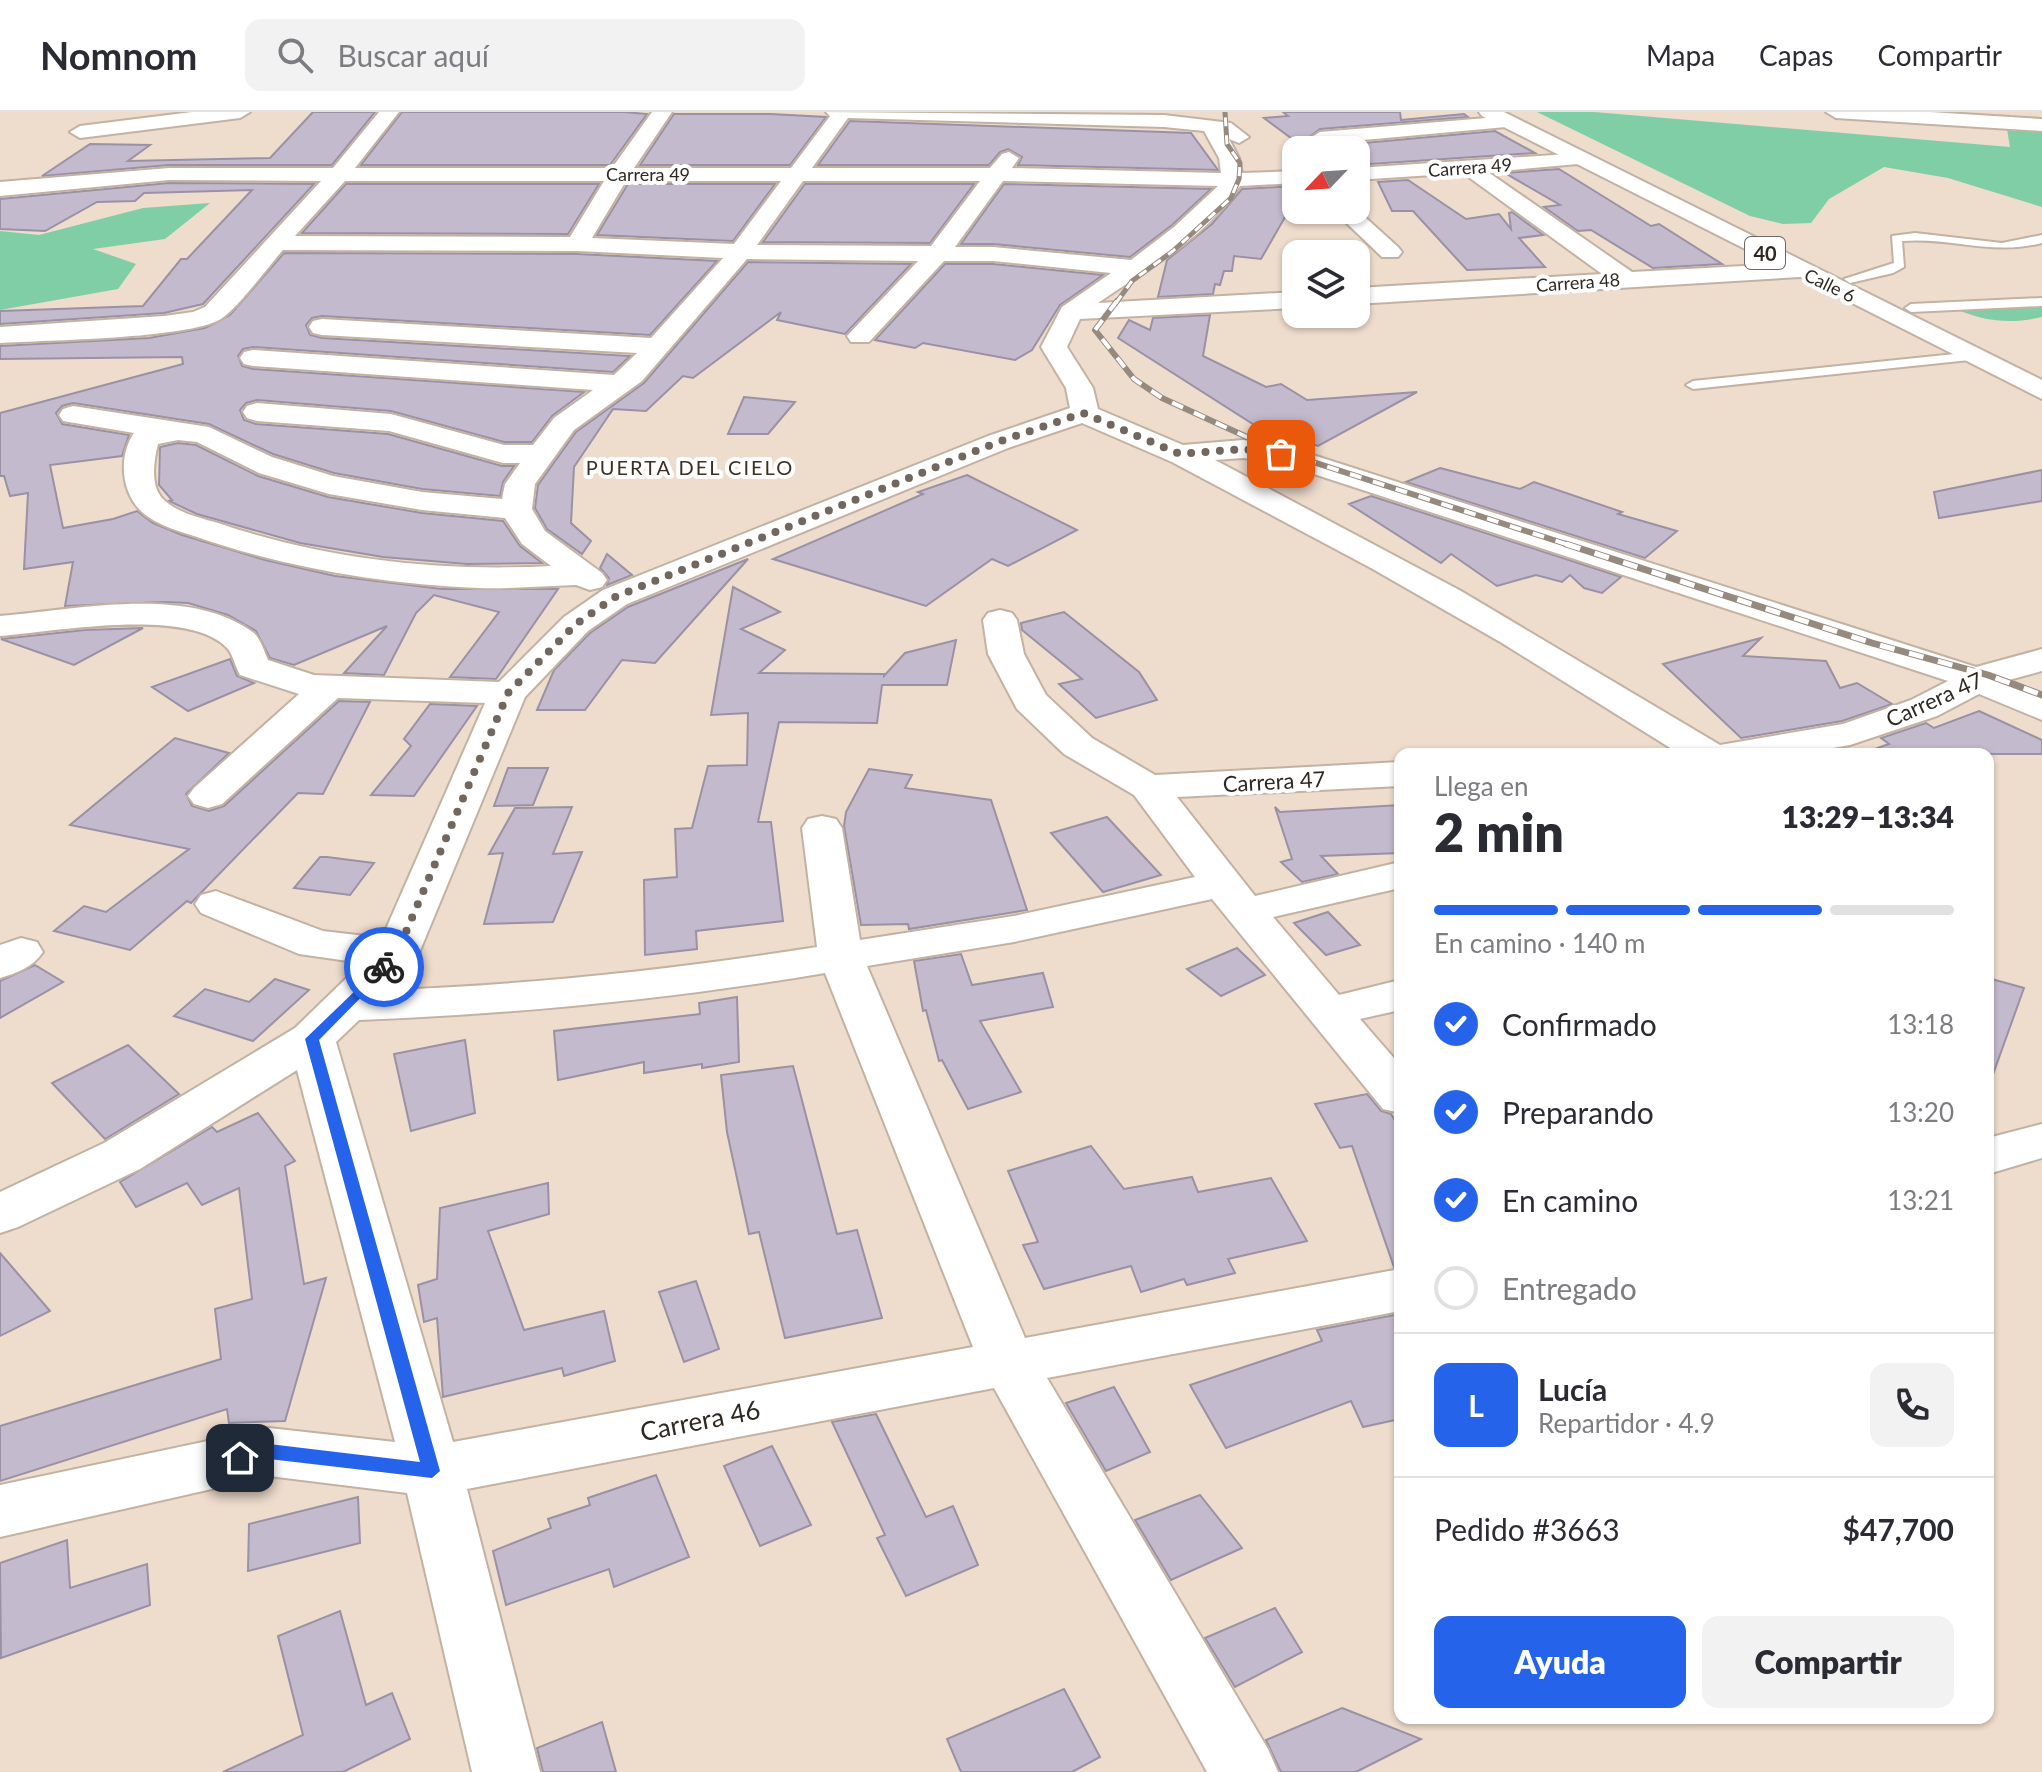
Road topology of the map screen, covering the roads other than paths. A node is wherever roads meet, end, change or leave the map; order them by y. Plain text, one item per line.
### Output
1 (240, 112) edge
2 (389, 112) edge
3 (662, 112) edge
4 (836, 112) edge
5 (842, 112) edge
6 (1836, 112) edge
7 (1507, 115) edge
8 (1038, 117) junction
9 (2042, 125) edge
10 (1218, 127) junction
11 (80, 132) dead end
12 (1336, 136) edge
13 (1583, 159) junction
14 (1282, 162) edge
15 (1469, 168) junction
16 (1370, 173) edge
17 (619, 174) junction
18 (338, 175) junction
19 (794, 175) junction
20 (996, 175) junction
21 (1282, 178) edge
22 (1233, 180) junction
23 (0, 189) edge
24 (1359, 224) edge
25 (2042, 239) edge
26 (278, 243) junction
27 (577, 244) junction
28 (742, 252) junction
29 (939, 252) junction
30 (1390, 252) dead end
31 (1137, 268) junction
32 (1800, 270) junction
33 (1625, 279) junction
34 (1850, 279) junction
35 (1370, 295) edge
36 (1282, 301) edge
37 (2042, 302) edge
38 (1911, 308) junction
39 (1071, 312) junction
40 (322, 327) dead end
41 (0, 335) edge
42 (860, 336) dead end
43 (656, 346) junction
44 (1974, 356) junction
45 (253, 358) dead end
46 (2042, 371) edge
47 (621, 384) junction
48 (1693, 385) dead end
49 (2042, 391) edge
50 (257, 412) dead end
51 (1083, 413) junction
52 (73, 415) dead end
53 (174, 431) junction
54 (543, 454) junction
55 (1180, 454) junction
56 (516, 509) junction
57 (581, 575) junction
58 (615, 597) junction
59 (1000, 620) dead end
60 (0, 626) edge
61 (2042, 660) edge
62 (1977, 679) junction
63 (329, 687) junction
64 (508, 693) junction
65 (2042, 709) edge
66 (1697, 748) edge
67 (1767, 748) edge
68 (1394, 774) edge
69 (1148, 787) junction
70 (208, 796) dead end
71 (822, 828) dead end
72 (1394, 876) edge
73 (1233, 898) junction
74 (216, 904) dead end
75 (397, 953) junction
76 (840, 955) junction
77 (1394, 996) edge
78 (1329, 1012) junction
79 (329, 1023) junction
80 (1394, 1090) edge
81 (2042, 1141) edge
82 (1994, 1154) edge
83 (0, 1214) edge
84 (1394, 1291) edge
85 (1007, 1361) junction
86 (432, 1471) junction
87 (0, 1511) edge
88 (506, 1772) edge
89 (1244, 1772) edge

1 - 11 main road
2 - 18 main road
3 - 17 main road
4 - 5 main road
5 - 8 main road
5 - 19 main road
6 - 9 main road
7 - 12 main road
7 - 13 main road, Calle 6 / 40
7 - 34 main road, Calle 6 / 40
8 - 10 main road
8 - 20 main road
10 - 14 main road
10 - 22 main road
13 - 15 main road, Carrera 49
13 - 32 main road, Calle 6 / 40
15 - 16 main road, Carrera 49
15 - 33 main road
17 - 18 main road, Carrera 49
17 - 19 main road, Carrera 49
17 - 27 main road
18 - 23 main road, Carrera 49
18 - 26 main road
19 - 20 main road, Carrera 49
19 - 28 main road
20 - 22 main road, Carrera 49
20 - 29 main road
21 - 22 main road, Carrera 49
22 - 31 main road
24 - 30 main road
25 - 34 lane
26 - 27 main road
26 - 41 main road
27 - 28 main road
28 - 29 main road
28 - 43 main road
29 - 31 main road
29 - 42 main road
31 - 39 main road
32 - 33 main road, Carrera 48
32 - 44 main road, Calle 6 / 40
33 - 35 main road, Carrera 48
34 - 38 main road, Calle 6 / 40
36 - 39 main road
37 - 38 lane
38 - 46 main road, Calle 6 / 40
39 - 51 main road
40 - 43 main road
43 - 47 main road
44 - 48 lane
44 - 49 main road, Calle 6 / 40
45 - 47 main road
47 - 54 main road
50 - 54 main road
51 - 55 main road
51 - 58 main road
52 - 53 main road
53 - 56 main road
53 - 57 main road
54 - 56 main road
55 - 62 main road
55 - 66 main road
56 - 57 main road
57 - 58 main road
58 - 64 main road
59 - 69 main road
60 - 63 main road
61 - 62 main road, Carrera 47
62 - 65 main road
62 - 67 main road, Carrera 47
63 - 64 main road
63 - 70 main road
64 - 75 main road
68 - 69 main road, Carrera 47
69 - 73 main road
71 - 76 main road
72 - 73 main road
73 - 76 main road
73 - 78 main road
74 - 75 main road
75 - 79 main road
76 - 79 main road
76 - 85 main road
77 - 78 main road
78 - 80 main road
79 - 83 main road
79 - 86 main road
81 - 82 main road
84 - 85 main road, Carrera 46
85 - 86 main road, Carrera 46
85 - 89 main road
86 - 87 main road, Carrera 46
86 - 88 main road

